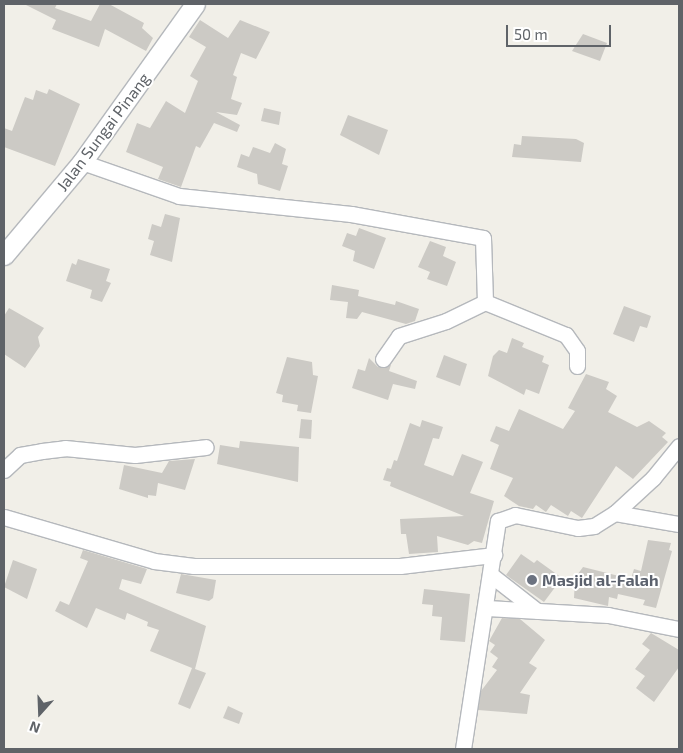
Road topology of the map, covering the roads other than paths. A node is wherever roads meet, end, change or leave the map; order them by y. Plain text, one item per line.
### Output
1 (194, 4) edge
2 (82, 162) junction
3 (4, 255) edge
4 (485, 302) junction
5 (383, 359) dead end
6 (577, 366) dead end
7 (679, 446) edge
8 (206, 447) dead end
9 (4, 470) edge
10 (615, 513) junction
11 (4, 517) edge
12 (679, 524) edge
13 (494, 554) junction
14 (491, 575) junction
15 (487, 608) junction
16 (537, 611) junction
17 (679, 630) edge
18 (464, 749) edge

1 - 2 street, Jalan Sungai Pinang
2 - 3 street, Jalan Sungai Pinang
2 - 4 street
4 - 5 street
4 - 6 street
7 - 10 street
8 - 9 street
10 - 12 street
10 - 13 street
11 - 13 street
13 - 14 street
14 - 15 street
14 - 16 street
15 - 16 street
15 - 18 street
16 - 17 street

